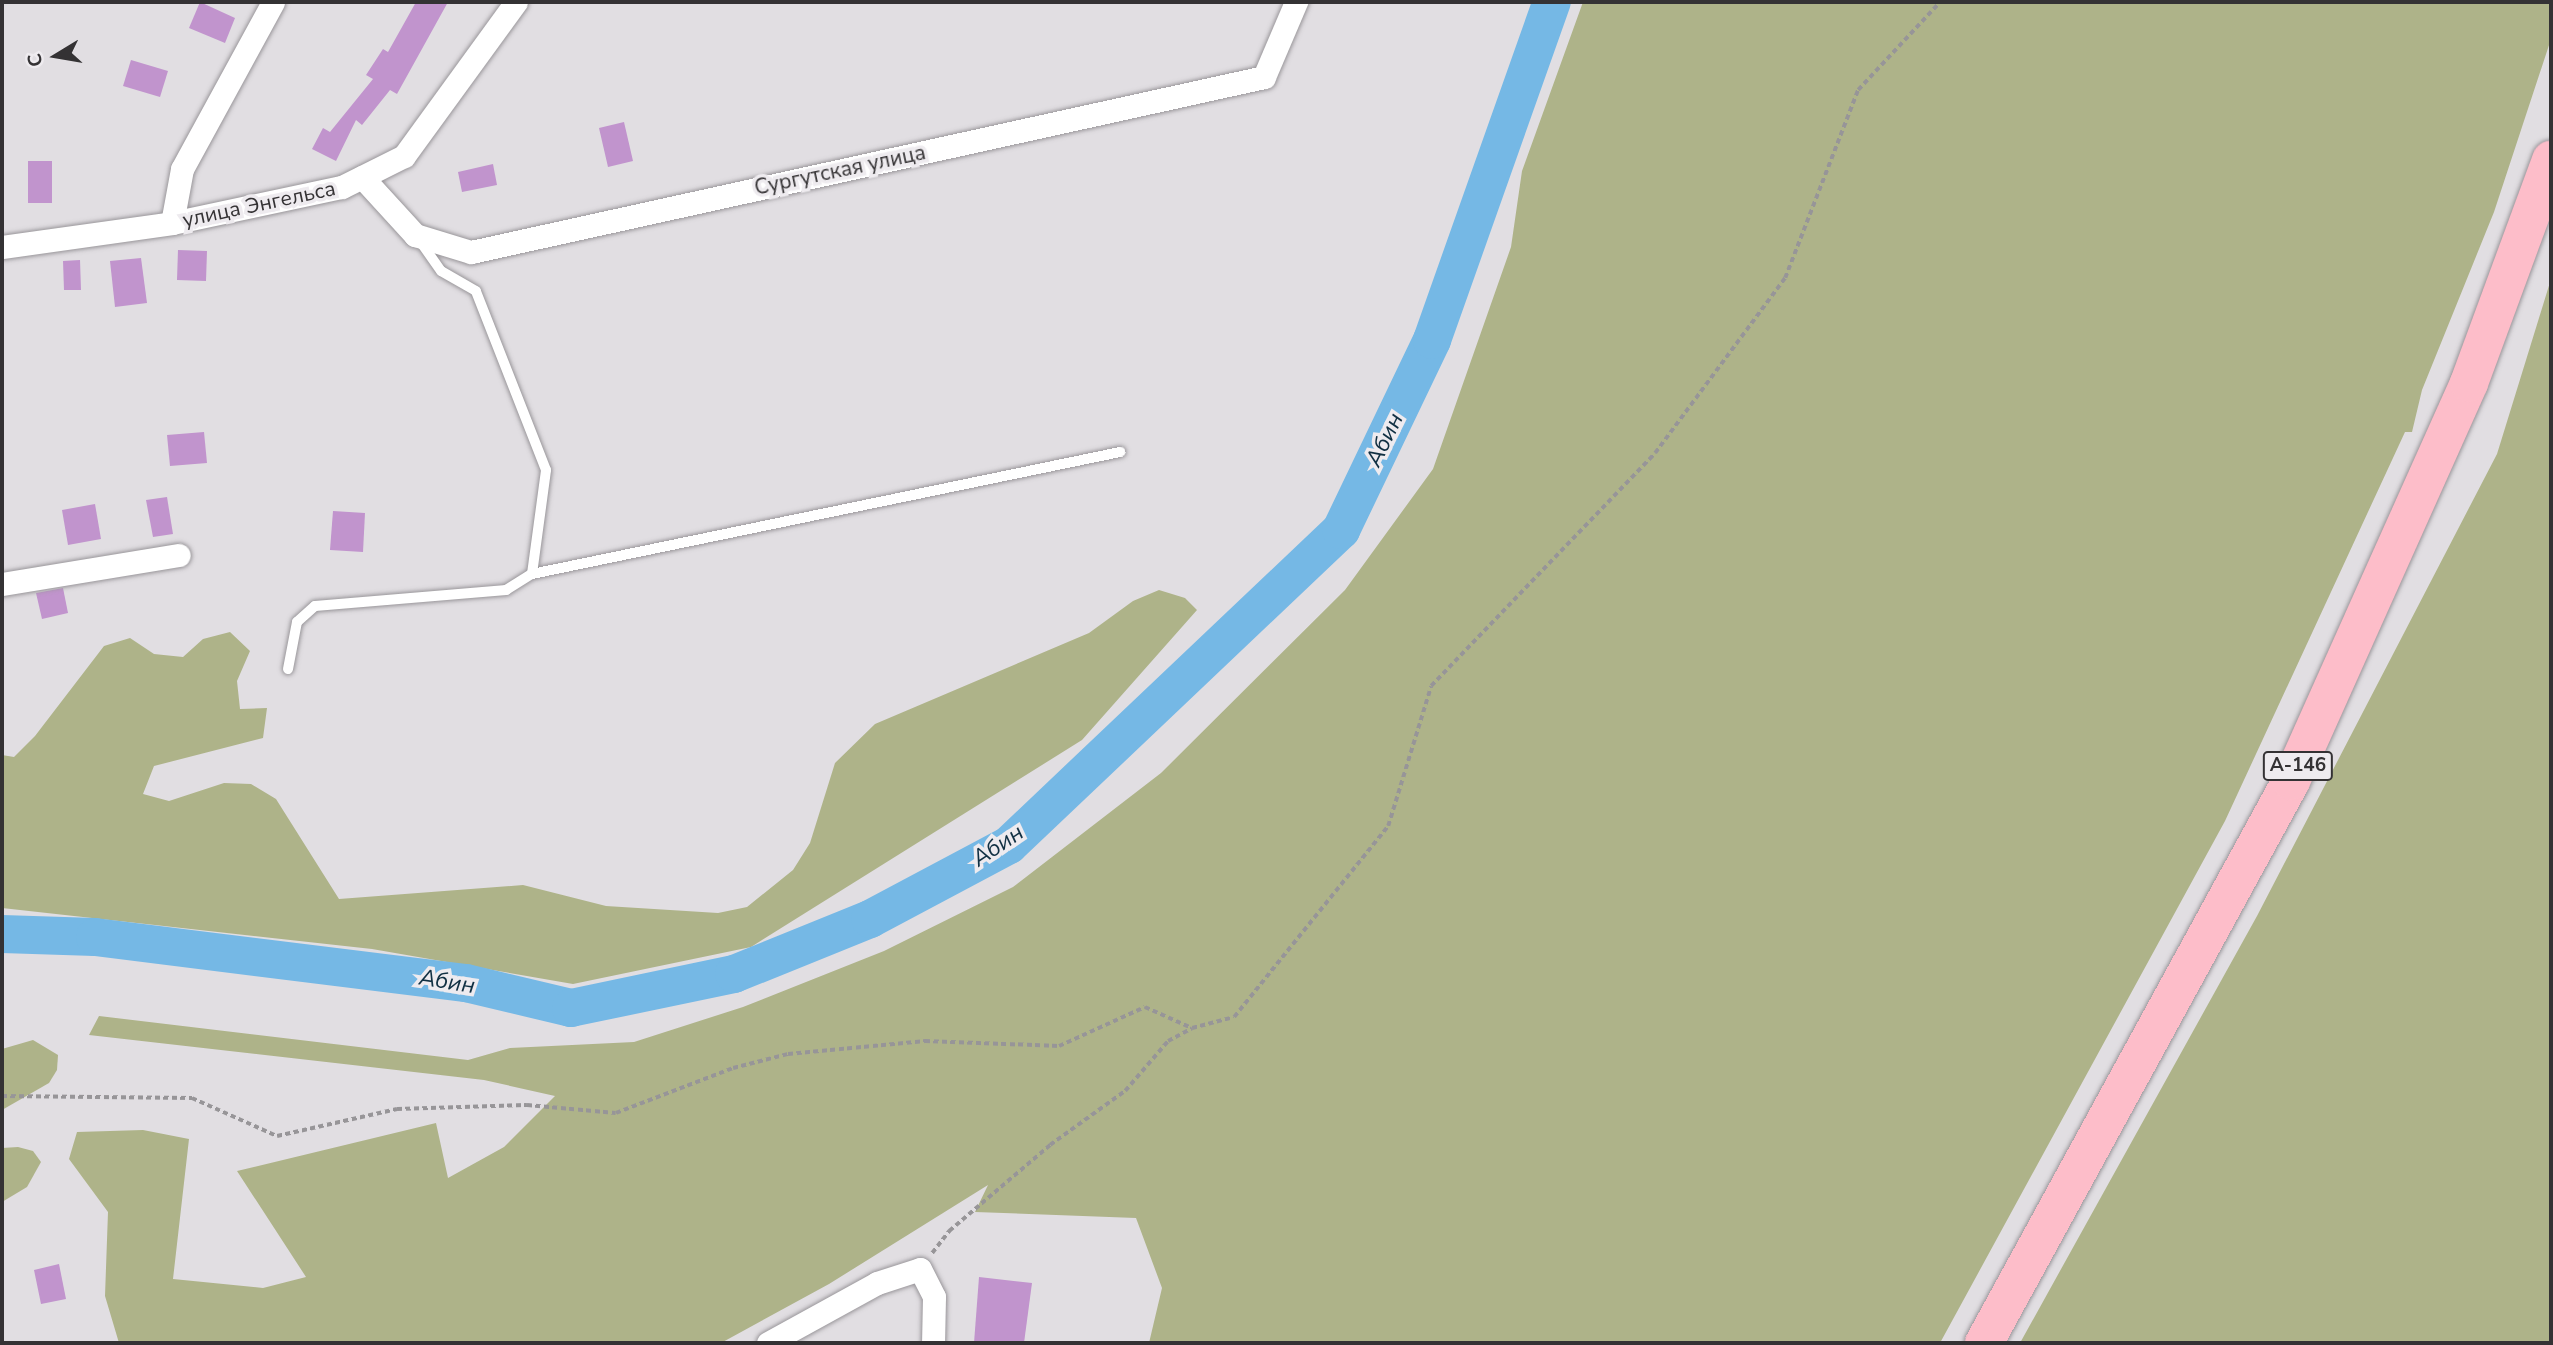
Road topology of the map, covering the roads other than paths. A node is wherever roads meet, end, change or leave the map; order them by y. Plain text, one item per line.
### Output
1 (273, 2) edge
2 (516, 2) edge
3 (1296, 2) edge
4 (2551, 160) edge
5 (362, 177) junction
6 (172, 223) junction
7 (415, 235) junction
8 (2, 247) edge
9 (1120, 452) dead end
10 (179, 555) dead end
11 (532, 574) junction
12 (2, 584) edge
13 (288, 669) dead end
14 (768, 1343) edge
15 (933, 1343) edge
16 (1984, 1343) edge

1 - 6 street
2 - 5 street, улица Энгельса
3 - 7 street, Сургутская улица
4 - 16 highway, А-146
5 - 6 street, улица Энгельса
5 - 7 street
6 - 8 street, улица Энгельса
7 - 11 lane
9 - 11 lane
10 - 12 street
11 - 13 lane
14 - 15 street

